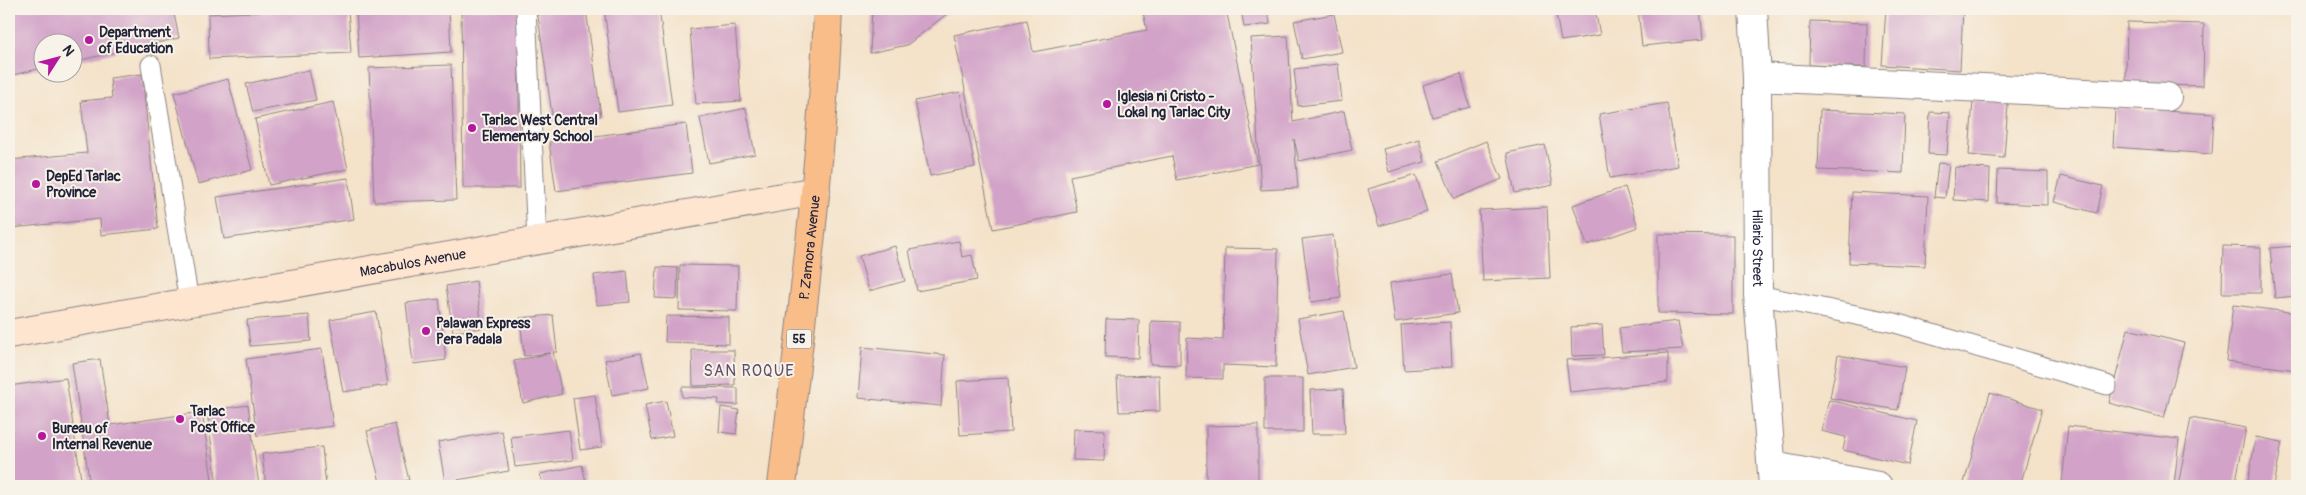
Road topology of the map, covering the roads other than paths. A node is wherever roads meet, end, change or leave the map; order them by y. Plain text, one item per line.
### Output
1 (526, 9) edge
2 (828, 9) edge
3 (1752, 9) edge
4 (151, 65) dead end
5 (1757, 77) junction
6 (2167, 97) dead end
7 (816, 191) junction
8 (537, 240) junction
9 (1758, 295) junction
10 (189, 302) junction
11 (9, 334) edge
12 (2107, 385) dead end
13 (1773, 476) edge
14 (782, 486) edge
15 (1878, 486) edge

1 - 8 lane
2 - 7 highway, P. Zamora Avenue / 55
3 - 5 street, Hilario Street
4 - 10 lane
5 - 6 street
5 - 9 street, Hilario Street
7 - 8 street, Macabulos Avenue
7 - 14 highway, P. Zamora Avenue / 55
8 - 10 street, Macabulos Avenue
9 - 12 lane
9 - 13 street, Hilario Street
10 - 11 street, Macabulos Avenue
13 - 15 street

